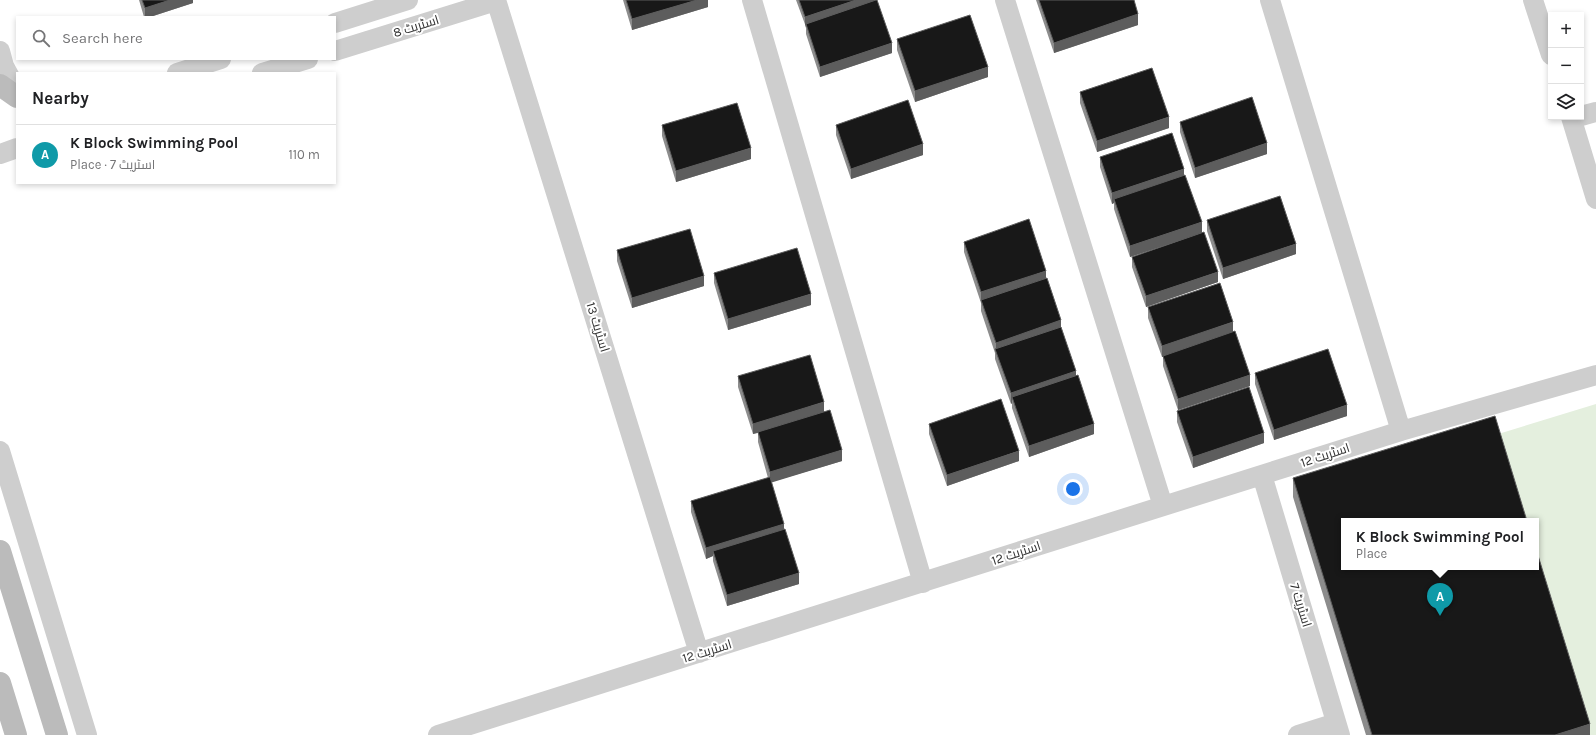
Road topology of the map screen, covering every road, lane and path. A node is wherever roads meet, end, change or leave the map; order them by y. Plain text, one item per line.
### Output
1 (408, 0) edge
2 (752, 0) edge
3 (1004, 0) edge
4 (1270, 0) edge
5 (1533, 0) edge
6 (496, 1) edge
7 (336, 23) edge
8 (1549, 48) edge
9 (0, 51) edge
10 (336, 51) edge
11 (218, 60) edge
12 (305, 60) edge
13 (180, 72) edge
14 (265, 72) edge
15 (0, 85) edge
16 (16, 88) edge
17 (16, 96) edge
18 (1596, 112) edge
19 (1584, 115) edge
20 (1576, 120) edge
21 (16, 148) edge
22 (0, 154) edge
23 (1596, 199) edge
24 (1596, 375) edge
25 (1401, 431) junction
26 (0, 451) edge
27 (1262, 475) junction
28 (1163, 506) junction
29 (0, 551) edge
30 (923, 582) junction
31 (700, 654) junction
32 (0, 683) edge
33 (1338, 729) edge
34 (16, 735) edge
35 (57, 735) edge
36 (88, 735) edge
37 (438, 735) edge
38 (1298, 735) edge

1 - 7 street
2 - 30 street
3 - 28 street
4 - 25 street
5 - 8 street
6 - 10 street, اسٹریٹ 8
6 - 31 street, اسٹریٹ 13
9 - 16 street
11 - 13 street
12 - 14 street
15 - 17 main road
18 - 19 street
20 - 23 street
21 - 22 street
24 - 25 street, اسٹریٹ 12
25 - 27 street, اسٹریٹ 12
26 - 36 street
27 - 28 street, اسٹریٹ 12
27 - 33 street, اسٹریٹ 7
28 - 30 street, اسٹریٹ 12
29 - 35 main road
30 - 31 street, اسٹریٹ 12
31 - 37 street, اسٹریٹ 12
32 - 34 main road
33 - 38 street

